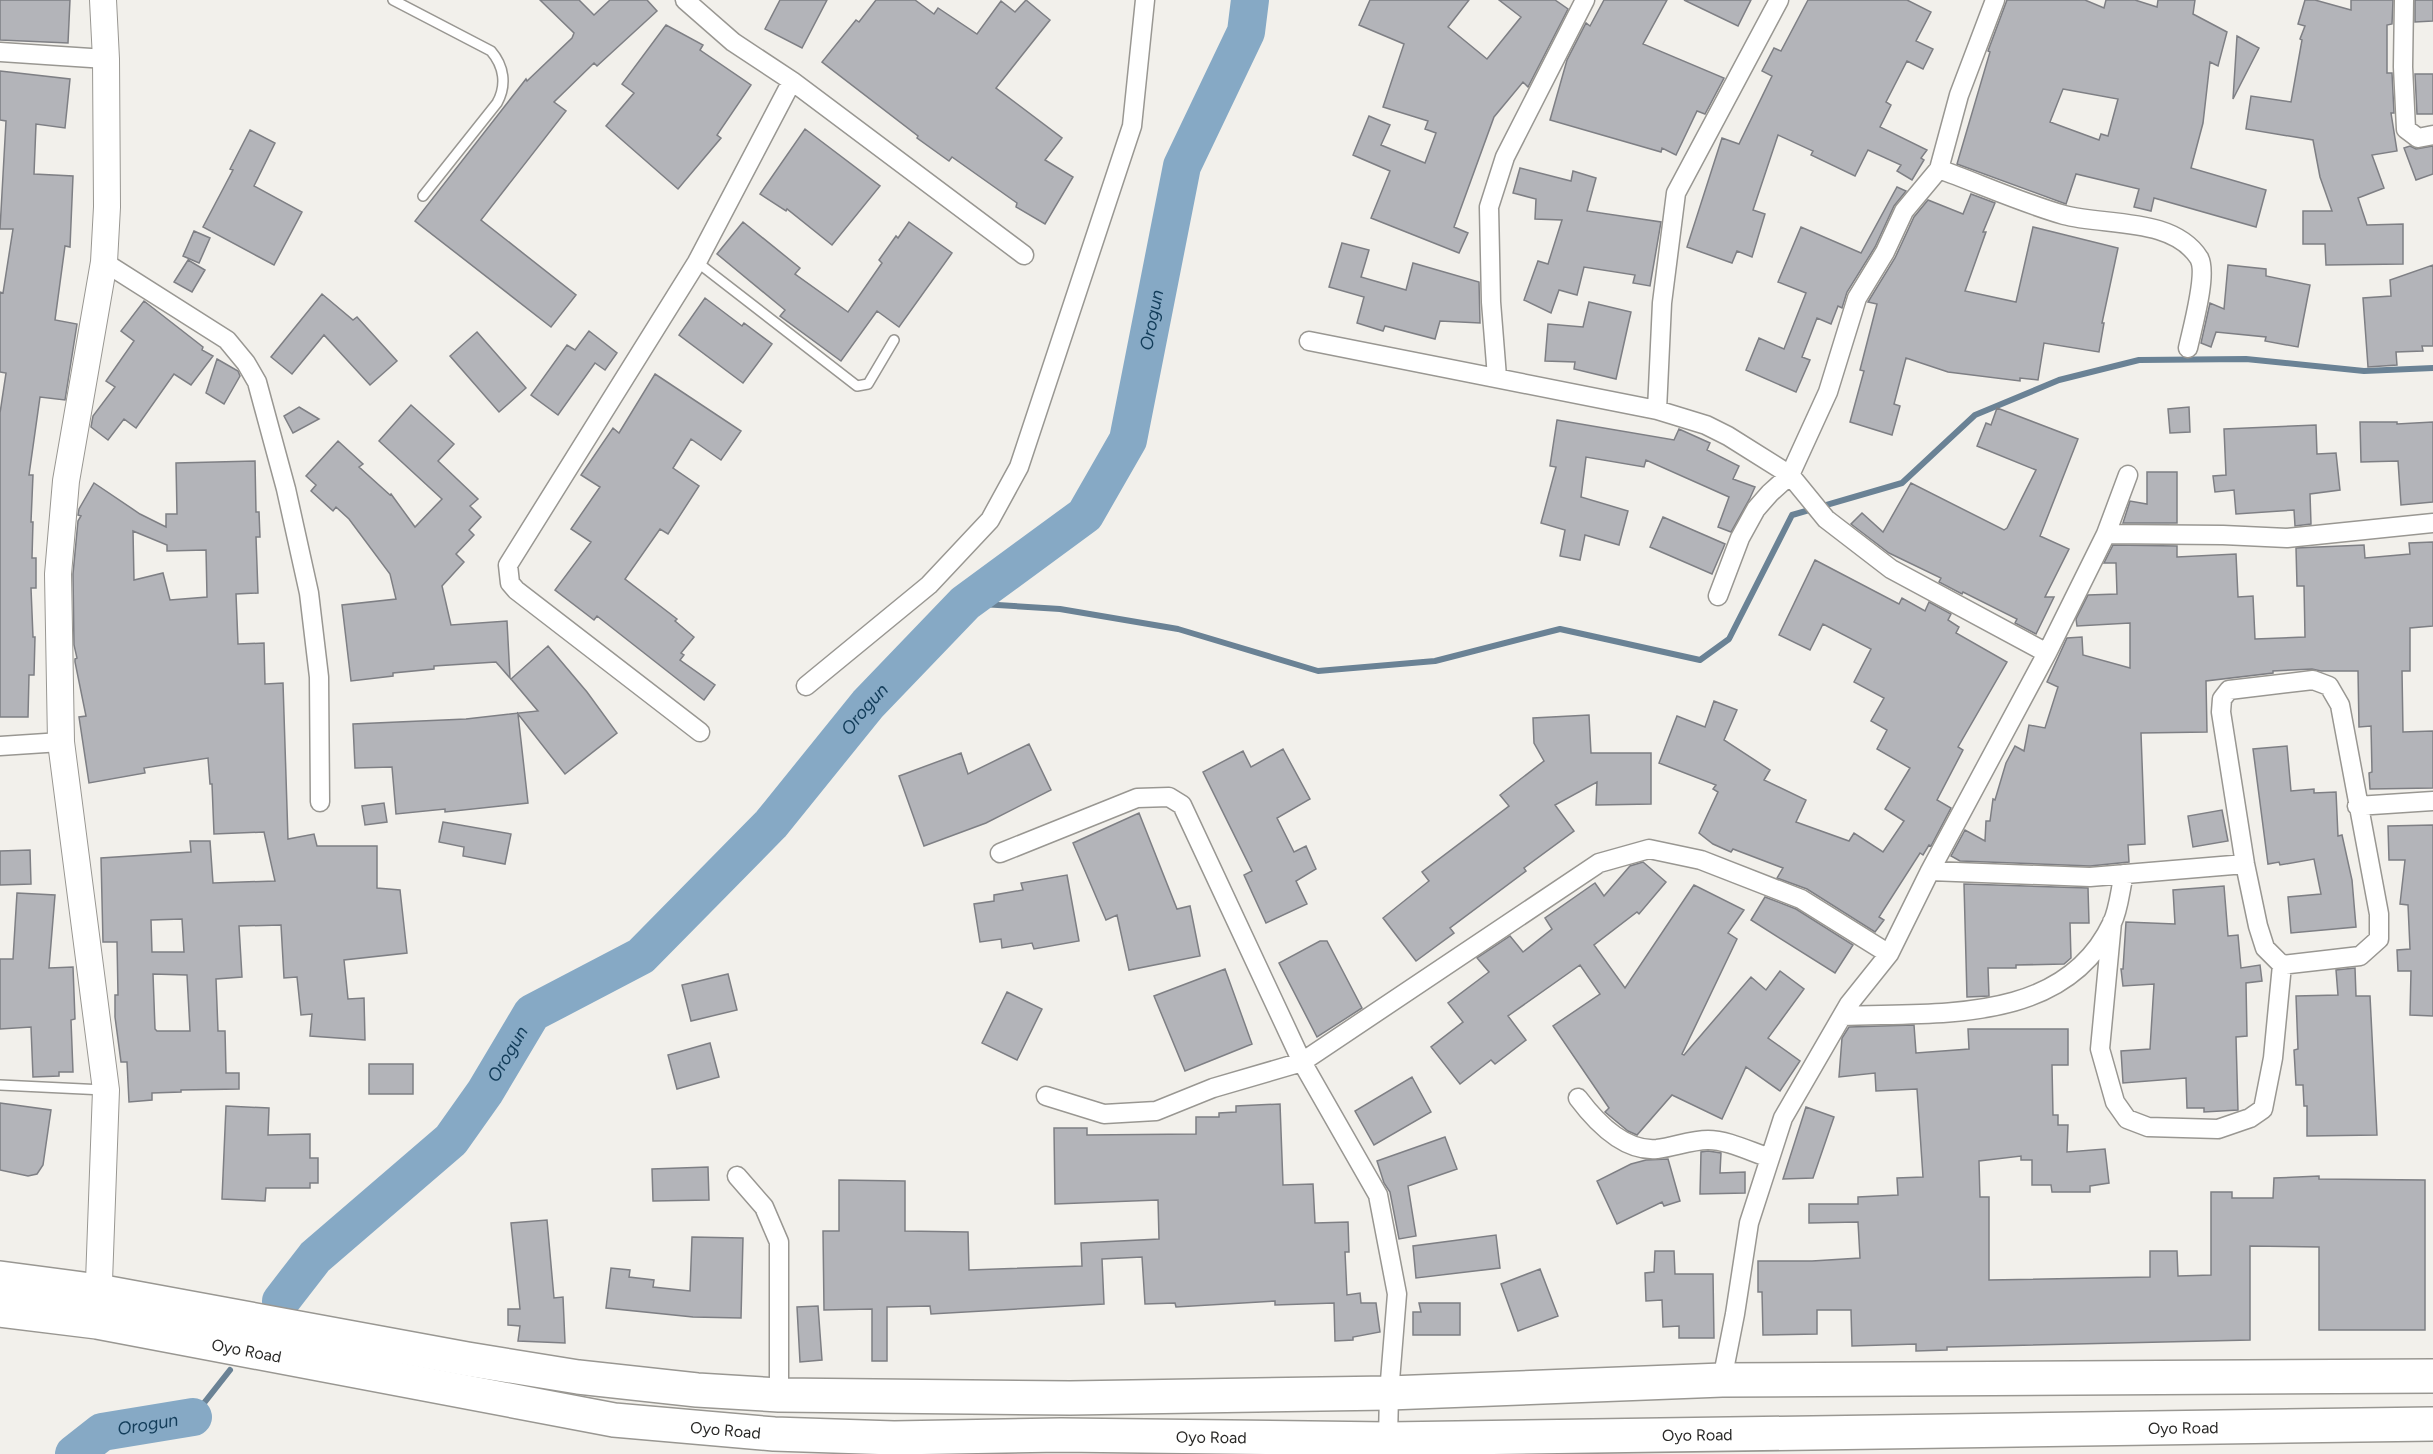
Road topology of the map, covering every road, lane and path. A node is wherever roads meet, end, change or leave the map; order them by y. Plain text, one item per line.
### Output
1 (103, 0) edge
2 (393, 0) edge
3 (685, 0) edge
4 (1145, 0) edge
5 (1585, 0) edge
6 (1779, 0) edge
7 (1995, 0) edge
8 (2404, 0) edge
9 (0, 52) edge
10 (106, 59) junction
11 (792, 81) junction
12 (2433, 135) edge
13 (1939, 169) junction
14 (423, 196) dead end
15 (1024, 255) dead end
16 (104, 261) junction
17 (697, 262) junction
18 (894, 340) dead end
19 (1309, 342) dead end
20 (2188, 348) dead end
21 (1497, 377) junction
22 (1657, 410) junction
23 (1790, 475) junction
24 (2128, 476) dead end
25 (2433, 523) edge
26 (2106, 534) junction
27 (1718, 596) dead end
28 (2047, 653) junction
29 (806, 686) dead end
30 (700, 732) dead end
31 (61, 742) junction
32 (0, 746) edge
33 (2433, 801) edge
34 (320, 802) dead end
35 (2357, 806) junction
36 (1000, 853) dead end
37 (2245, 864) junction
38 (1930, 871) junction
39 (2124, 874) junction
40 (2112, 922) junction
41 (1889, 954) junction
42 (2282, 965) junction
43 (1843, 1016) junction
44 (1302, 1062) junction
45 (0, 1085) edge
46 (106, 1090) junction
47 (1046, 1096) dead end
48 (1578, 1098) dead end
49 (1770, 1158) junction
50 (737, 1176) dead end
51 (0, 1278) edge
52 (98, 1306) junction
53 (0, 1310) edge
54 (2433, 1376) edge
55 (1722, 1380) junction
56 (697, 1390) junction
57 (1389, 1393) junction
58 (779, 1395) junction
59 (2433, 1424) edge
60 (691, 1426) junction
61 (1388, 1439) junction
62 (1060, 1445) edge

1 - 10 main road
2 - 14 lane
3 - 11 street
4 - 29 street
5 - 21 street
6 - 22 street
7 - 13 street
8 - 12 street
9 - 10 street
10 - 16 main road
11 - 15 street
11 - 17 street
13 - 20 street
13 - 23 street
16 - 31 main road
16 - 34 street
17 - 18 lane
17 - 30 street
19 - 21 street
21 - 22 street
22 - 23 street
23 - 27 street
23 - 28 street
24 - 26 street
25 - 26 street
26 - 28 street
28 - 38 street
31 - 32 street
31 - 46 main road
33 - 35 street
35 - 37 street
35 - 42 street
36 - 44 street
37 - 39 street
37 - 42 street
38 - 39 street
38 - 41 street
39 - 40 street
40 - 42 street
40 - 43 street
41 - 43 street
41 - 44 street
43 - 49 street
44 - 47 street
44 - 57 street
45 - 46 lane
46 - 52 main road
48 - 49 street
49 - 55 street
50 - 58 street
51 - 52 highway, Oyo Road
52 - 53 highway, Oyo Road
52 - 56 highway, Oyo Road
52 - 60 highway, Oyo Road
54 - 55 highway, Oyo Road
55 - 57 highway, Oyo Road
56 - 58 highway, Oyo Road
56 - 60 highway
57 - 58 highway, Oyo Road
57 - 61 street
59 - 61 highway, Oyo Road
60 - 62 highway, Oyo Road
61 - 62 highway, Oyo Road

